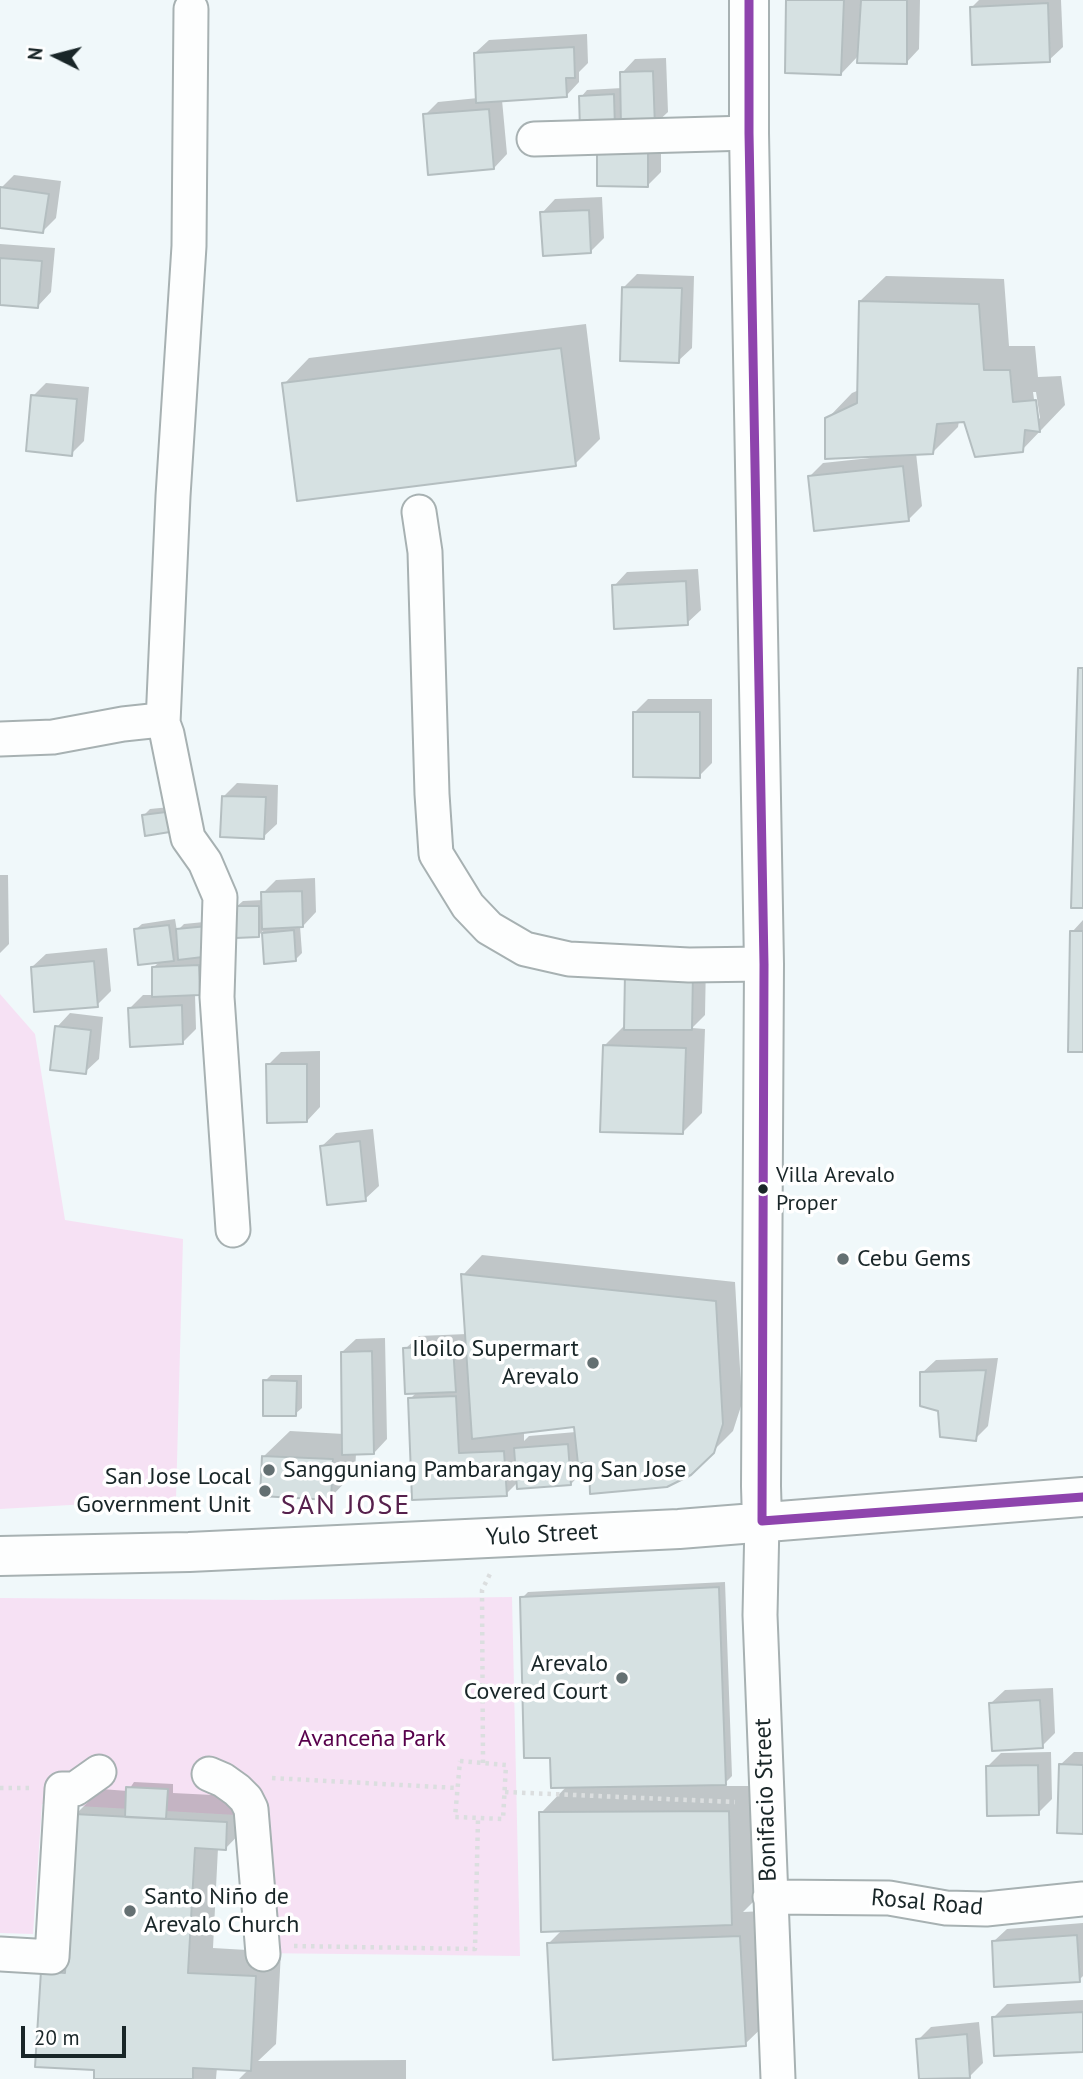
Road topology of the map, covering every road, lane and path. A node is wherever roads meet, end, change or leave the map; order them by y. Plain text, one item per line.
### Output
1 (749, 0) edge
2 (191, 9) dead end
3 (749, 133) junction
4 (534, 139) dead end
5 (419, 512) dead end
6 (163, 723) junction
7 (0, 739) edge
8 (764, 964) junction
9 (233, 1230) dead end
10 (1083, 1497) edge
11 (762, 1521) junction
12 (510, 1537) junction
13 (0, 1556) edge
14 (483, 1763) junction
15 (99, 1772) dead end
16 (209, 1774) dead end
17 (263, 1778) dead end
18 (457, 1788) junction
19 (505, 1792) junction
20 (766, 1803) junction
21 (478, 1819) junction
22 (770, 1897) junction
23 (1083, 1899) edge
24 (262, 1950) joint
25 (0, 1954) edge
26 (778, 2079) edge

1 - 3 main road
2 - 6 street
3 - 4 street
3 - 8 main road
5 - 8 street
6 - 7 street
6 - 9 street
8 - 11 main road
10 - 11 main road, Yulo Street
11 - 12 main road, Yulo Street
11 - 20 street, Bonifacio Street
12 - 13 main road, Yulo Street
12 - 14 path
14 - 18 path
14 - 19 path
15 - 25 street
16 - 24 street
17 - 18 path
18 - 21 path
19 - 20 path
19 - 21 path
20 - 22 street, Bonifacio Street
21 - 24 path
22 - 23 street, Rosal Road
22 - 26 street, Bonifacio Street

